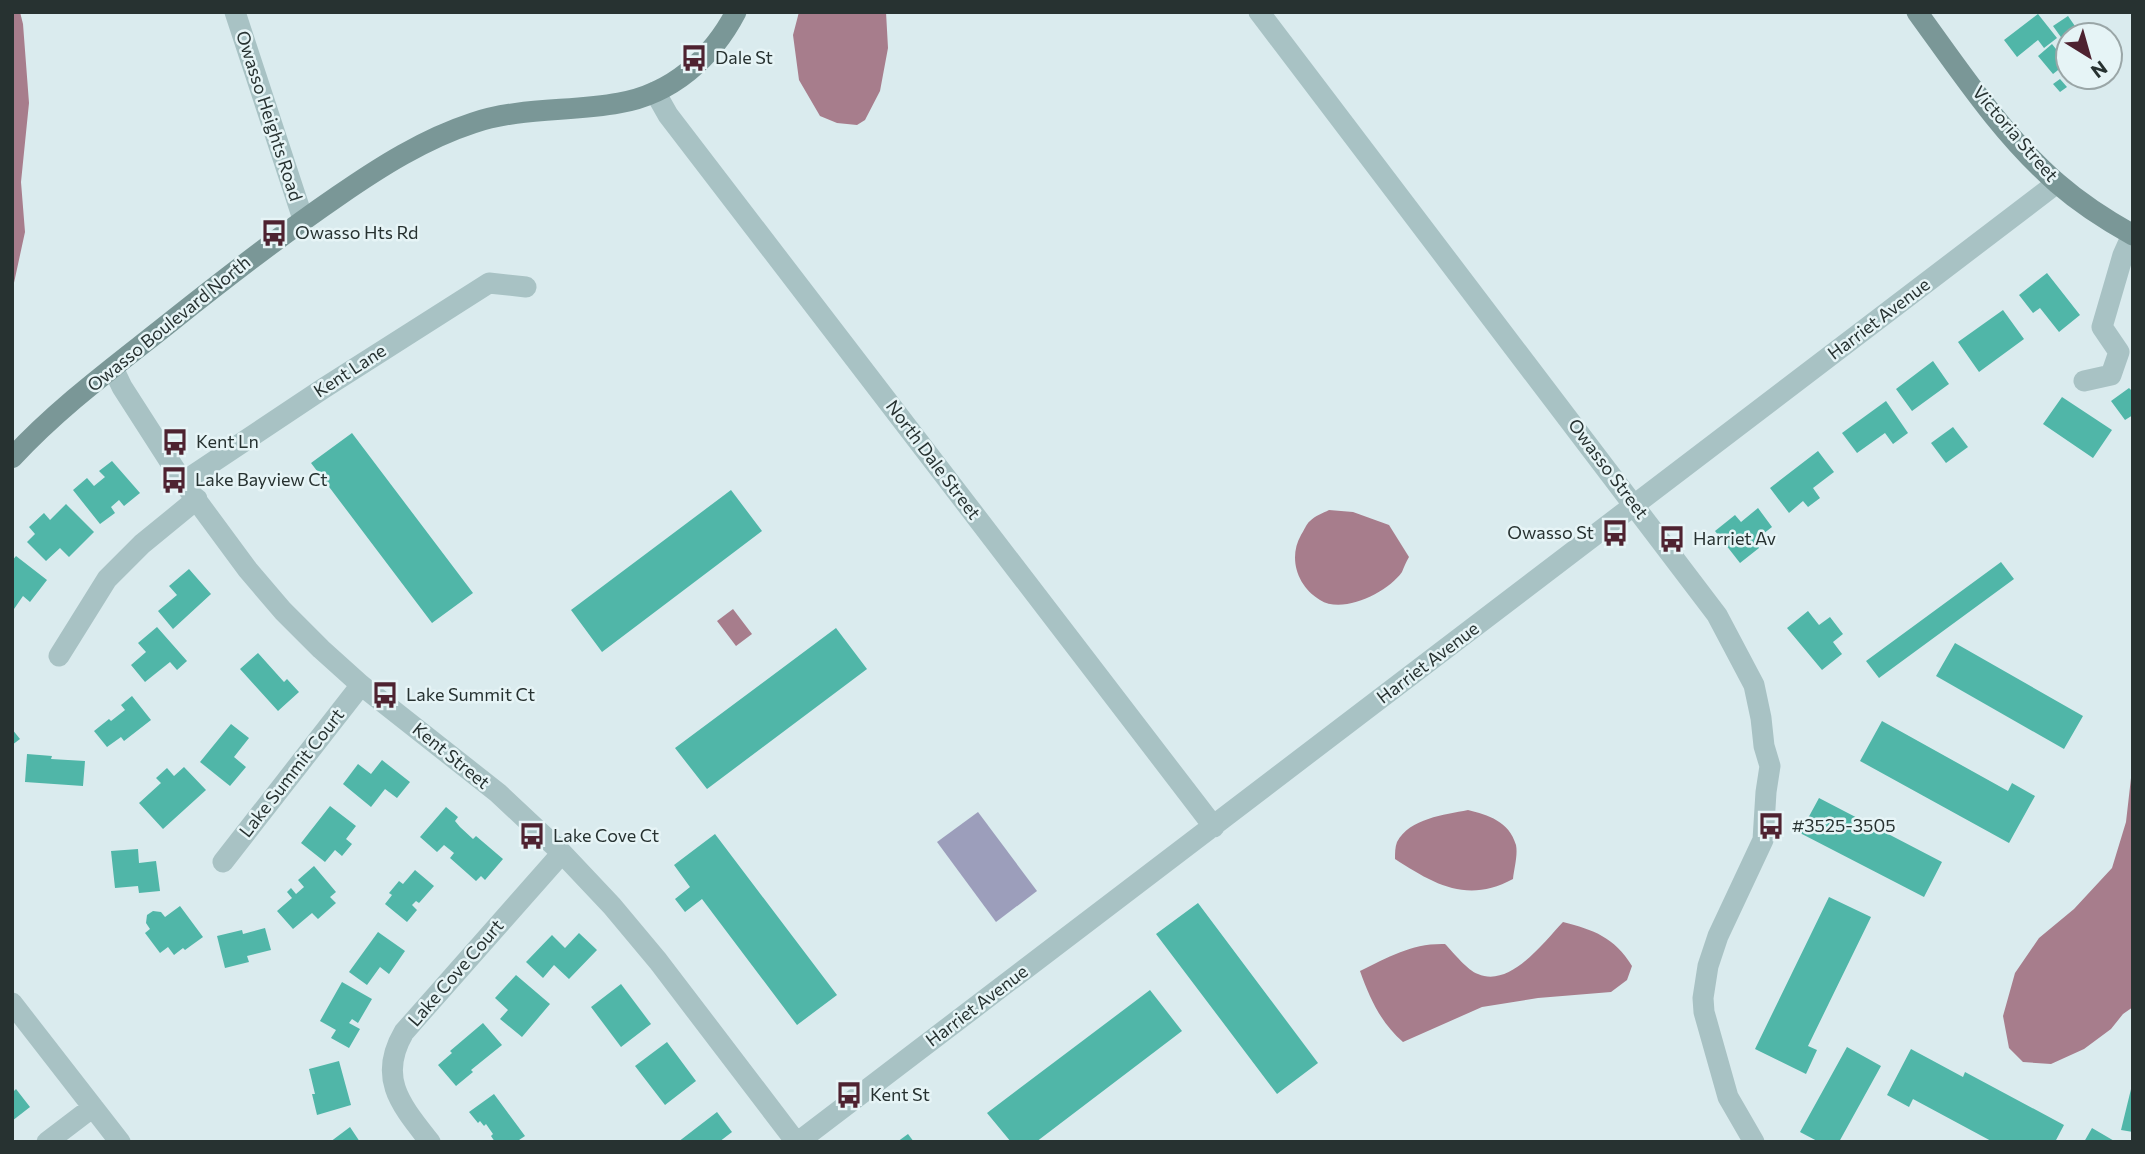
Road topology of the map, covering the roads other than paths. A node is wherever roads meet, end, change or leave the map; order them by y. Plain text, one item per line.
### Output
1 (235, 12) edge
2 (736, 12) edge
3 (1259, 12) edge
4 (1923, 15) edge
5 (655, 92) junction
6 (2057, 183) junction
7 (303, 219) junction
8 (2132, 235) edge
9 (526, 287) dead end
10 (113, 368) junction
11 (2084, 381) dead end
12 (12, 458) edge
13 (190, 491) junction
14 (1635, 505) junction
15 (59, 656) dead end
16 (361, 685) junction
17 (1213, 827) junction
18 (562, 853) junction
19 (223, 862) dead end
20 (12, 1003) edge
21 (93, 1107) junction
22 (47, 1142) edge
23 (120, 1142) edge
24 (430, 1142) edge
25 (797, 1142) edge
26 (1754, 1142) edge

1 - 7 street, Owasso Heights Road
2 - 5 street, Owasso Boulevard North
3 - 14 street, Owasso Street
4 - 6 street, Victoria Street
5 - 7 street, Owasso Boulevard North
5 - 17 street, North Dale Street
6 - 8 street, Victoria Street
6 - 14 street, Harriet Avenue
7 - 10 street, Owasso Boulevard North
8 - 11 street
9 - 13 street, Kent Lane
10 - 12 street, Owasso Boulevard North
10 - 13 street, Kent Street
13 - 15 street, Kent Lane
13 - 16 street, Kent Street
14 - 17 street, Harriet Avenue
14 - 26 street, Owasso Street
16 - 18 street, Kent Street
16 - 19 street, Lake Summit Court
17 - 25 street, Harriet Avenue
18 - 24 street, Lake Cove Court
18 - 25 street, Kent Street
20 - 21 street
21 - 22 street
21 - 23 street

